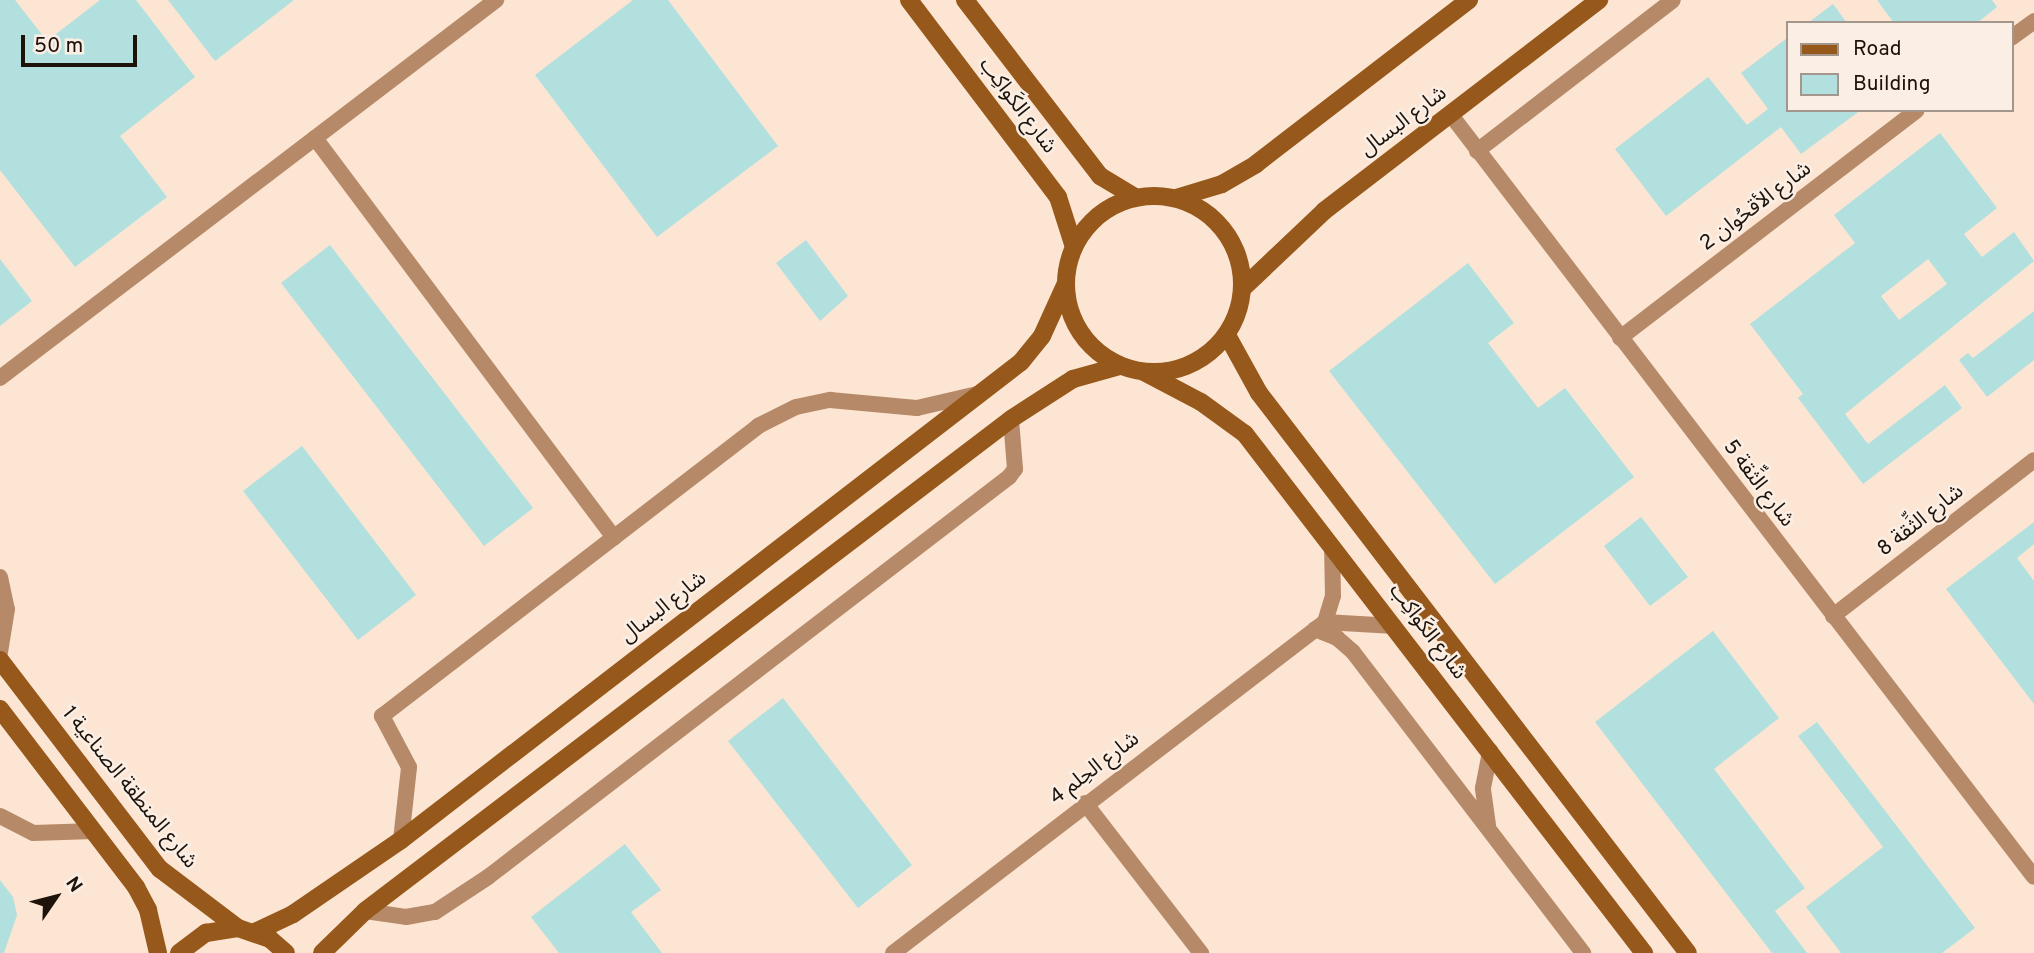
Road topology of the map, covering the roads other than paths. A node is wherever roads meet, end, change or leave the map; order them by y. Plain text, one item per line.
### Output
1 (496, 0) edge
2 (909, 0) edge
3 (965, 0) edge
4 (1469, 0) edge
5 (1599, 0) edge
6 (1673, 0) edge
7 (2034, 21) edge
8 (2013, 37) edge
9 (1914, 112) edge
10 (1451, 115) junction
11 (316, 138) junction
12 (1477, 151) junction
13 (1135, 197) junction
14 (1176, 198) junction
15 (1074, 247) junction
16 (1066, 283) junction
17 (1243, 288) junction
18 (1227, 335) junction
19 (1620, 338) junction
20 (1120, 366) junction
21 (1144, 372) junction
22 (0, 378) edge
23 (979, 394) junction
24 (1011, 419) junction
25 (2034, 460) edge
26 (614, 537) junction
27 (1332, 546) junction
28 (0, 576) edge
29 (1833, 616) junction
30 (1320, 625) junction
31 (1394, 626) junction
32 (0, 652) edge
33 (0, 660) edge
34 (0, 709) edge
35 (1490, 751) junction
36 (1085, 803) junction
37 (0, 816) edge
38 (1489, 830) junction
39 (94, 831) junction
40 (401, 840) junction
41 (2034, 877) edge
42 (365, 911) junction
43 (246, 930) junction
44 (158, 953) edge
45 (179, 953) edge
46 (286, 953) edge
47 (321, 953) edge
48 (893, 953) edge
49 (1201, 953) edge
50 (1583, 953) edge
51 (1644, 953) edge
52 (1688, 953) edge

1 - 11 street
2 - 15 street, شارع الكَواكِب
3 - 13 street, شارع الكَواكِب
4 - 14 street
5 - 10 street, شارع البسال
6 - 12 street
7 - 8 street
9 - 19 street, شارع الأقحُوان 2
10 - 12 street, شارع الثِّقة 5
10 - 17 street, شارع البسال
11 - 22 street
11 - 26 street
12 - 19 street, شارع الثِّقة 5
13 - 14 street
13 - 15 street
14 - 17 street
15 - 16 street
16 - 20 street
16 - 23 street, شارع البسال
17 - 18 street
18 - 21 street
18 - 52 street, شارع الكَواكِب
19 - 29 street, شارع الثِّقة 5
20 - 21 street
20 - 24 street
21 - 27 street, شارع الكَواكِب
23 - 26 street
23 - 40 street, شارع البسال
24 - 42 street
24 - 42 street
25 - 29 street, شارع الثِّقة 8
26 - 40 street
27 - 30 street
27 - 31 street, شارع الكَواكِب
28 - 32 street
29 - 41 street, شارع الثِّقة 5
30 - 31 street
30 - 36 street, شارع الحِلم 4
30 - 38 street
31 - 35 street, شارع الكَواكِب
33 - 43 street, شارع المنطقة الصناعية 1
34 - 39 street
35 - 38 street
35 - 51 street, شارع الكَواكِب
36 - 48 street, شارع الحِلم 4
36 - 49 street
37 - 39 street
38 - 50 street
39 - 44 street
40 - 43 street, شارع البسال
42 - 47 street
43 - 45 street, شارع البسال
43 - 46 street, شارع المنطقة الصناعية 1

